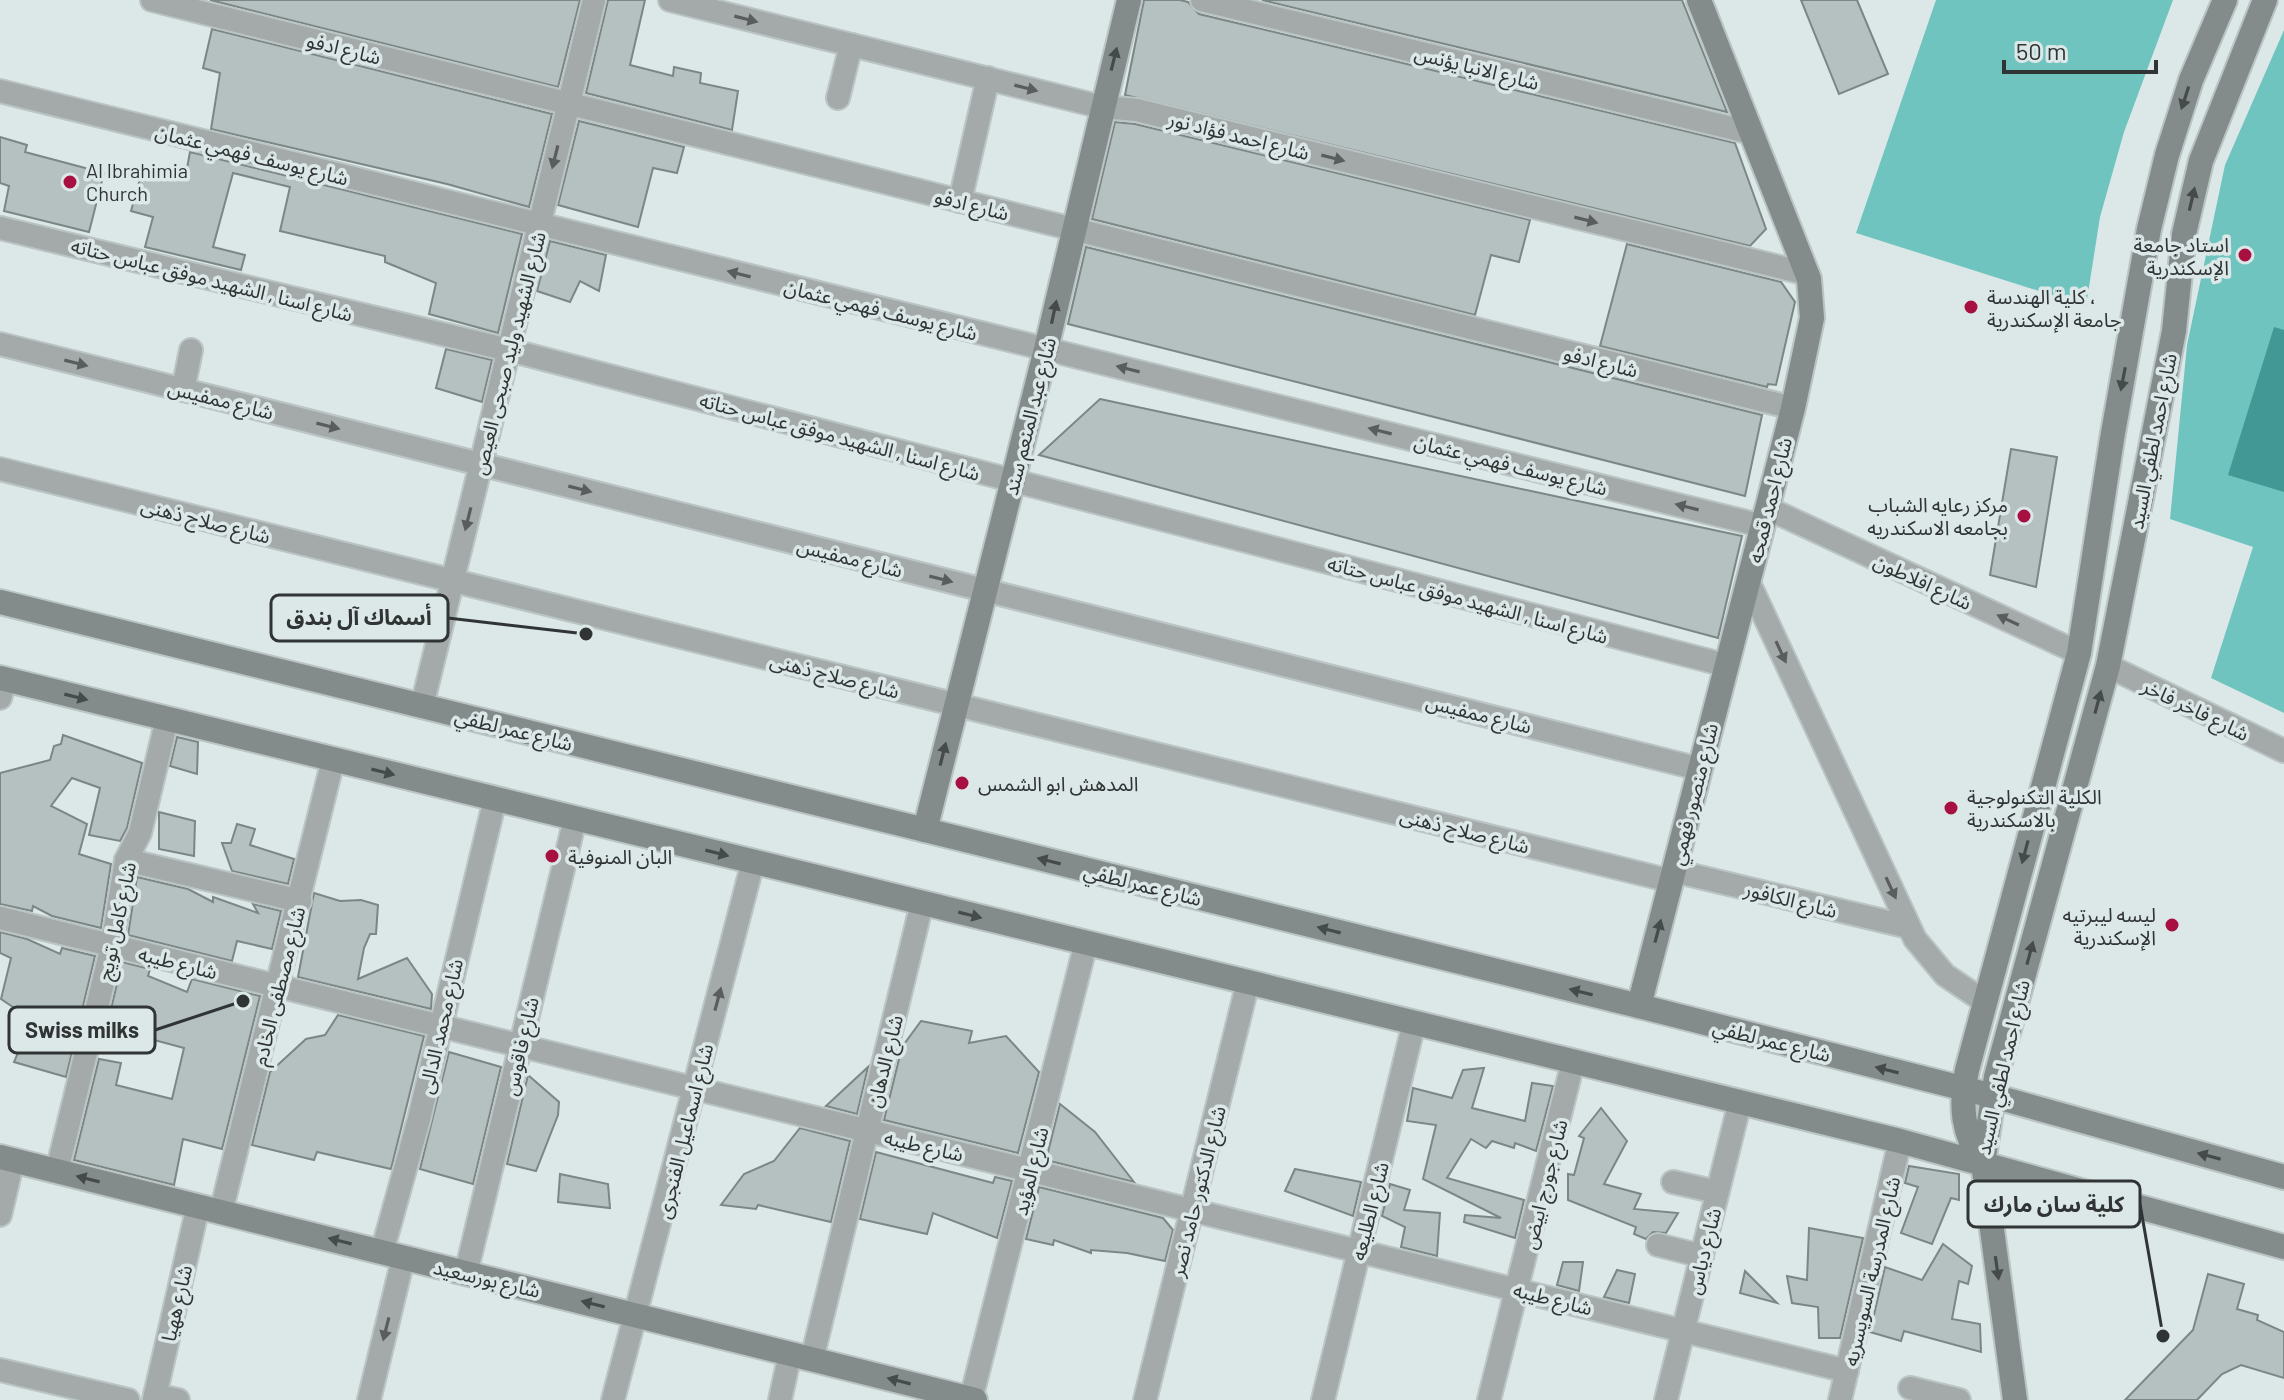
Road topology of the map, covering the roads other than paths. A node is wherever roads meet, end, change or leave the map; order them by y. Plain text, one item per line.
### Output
1 (152, 0) edge
2 (594, 0) edge
3 (670, 0) edge
4 (1129, 0) edge
5 (1202, 0) edge
6 (1699, 0) edge
7 (2225, 0) edge
8 (2265, 0) edge
9 (851, 45) junction
10 (988, 78) junction
11 (0, 91) edge
12 (838, 98) dead end
13 (569, 104) junction
14 (1102, 107) junction
15 (1752, 133) junction
16 (960, 201) junction
17 (539, 224) junction
18 (0, 228) edge
19 (1072, 229) junction
20 (1808, 274) junction
21 (2133, 327) junction
22 (2174, 331) junction
23 (0, 344) edge
24 (1046, 349) junction
25 (191, 350) dead end
26 (509, 350) junction
27 (183, 390) junction
28 (1793, 408) junction
29 (481, 464) junction
30 (0, 469) edge
31 (1014, 481) junction
32 (1765, 517) junction
33 (453, 581) junction
34 (1748, 581) junction
35 (986, 590) junction
36 (0, 602) edge
37 (2079, 653) junction
38 (1725, 665) junction
39 (2108, 666) junction
40 (2, 685) edge
41 (956, 705) junction
42 (422, 706) junction
43 (167, 719) junction
44 (2284, 751) edge
45 (333, 760) junction
46 (1700, 769) junction
47 (495, 799) junction
48 (575, 819) junction
49 (925, 830) junction
50 (126, 860) junction
51 (753, 862) junction
52 (1672, 876) junction
53 (300, 901) junction
54 (922, 903) junction
55 (0, 918) edge
56 (1909, 927) junction
57 (1086, 943) junction
58 (112, 946) junction
59 (1248, 982) junction
60 (278, 987) junction
61 (1985, 1002) junction
62 (1639, 1006) junction
63 (1414, 1023) junction
64 (438, 1026) junction
65 (520, 1047) junction
66 (1573, 1062) junction
67 (694, 1090) junction
68 (1962, 1098) junction
69 (1740, 1102) junction
70 (1992, 1103) junction
71 (867, 1131) junction
72 (1900, 1141) junction
73 (1979, 1152) junction
74 (6, 1158) edge
75 (1031, 1170) junction
76 (57, 1171) junction
77 (2284, 1177) edge
78 (1673, 1182) dead end
79 (1717, 1192) junction
80 (210, 1209) junction
81 (1193, 1209) junction
82 (0, 1215) edge
83 (1658, 1245) dead end
84 (2284, 1247) edge
85 (1359, 1250) junction
86 (393, 1255) junction
87 (1702, 1256) junction
88 (466, 1273) junction
89 (1518, 1290) junction
90 (636, 1315) junction
91 (1683, 1331) junction
92 (801, 1356) junction
93 (0, 1370) edge
94 (1847, 1371) junction
95 (1910, 1388) dead end
96 (937, 1395) edge
97 (154, 1397) edge
98 (128, 1400) edge
99 (178, 1400) edge
100 (369, 1400) edge
101 (613, 1400) edge
102 (780, 1400) edge
103 (973, 1400) edge
104 (1145, 1400) edge
105 (1323, 1400) edge
106 (1489, 1400) edge
107 (1666, 1400) edge
108 (1840, 1400) edge
109 (1959, 1400) edge
110 (2015, 1400) edge

1 - 13 street, شارع ادفو
2 - 13 street, شارع الشهيد وليد صبحى العيص
3 -> 9 street, شارع احمد فؤاد نور
14 -> 4 street, شارع عبد المنعم سند
5 - 15 street, شارع الانبا يؤنس
6 - 15 street, شارع احمد قمحه
7 -> 21 street, شارع احمد لطفي السيد
22 -> 8 street, شارع احمد لطفي السيد
9 - 10 street, شارع احمد فؤاد نور
9 - 12 street
10 -> 14 street, شارع احمد فؤاد نور
10 - 16 street
11 - 17 street, شارع يوسف فهمي عثمان
13 - 16 street, شارع ادفو
13 -> 17 street, شارع الشهيد وليد صبحى العيص
14 - 19 street, شارع عبد المنعم سند
14 -> 20 street, شارع احمد فؤاد نور
15 - 20 street, شارع احمد قمحه
16 - 19 street, شارع ادفو
24 -> 17 street, شارع يوسف فهمي عثمان
17 - 26 street, شارع الشهيد وليد صبحى العيص
18 - 26 street, شارع اسنا , الشهيد موفق عباس حتاته
24 -> 19 street, شارع عبد المنعم سند
19 - 28 street, شارع ادفو
20 - 28 street, شارع احمد قمحه
21 - 22 street
21 -> 37 street, شارع احمد لطفي السيد
22 - 39 street, شارع احمد لطفي السيد
23 -> 27 street, شارع ممفيس
24 - 31 street, شارع عبد المنعم سند
32 -> 24 street, شارع يوسف فهمي عثمان
25 - 27 street
26 - 29 street, شارع الشهيد وليد صبحى العيص
26 - 31 street, شارع اسنا , الشهيد موفق عباس حتاته
27 -> 29 street, شارع ممفيس
28 - 32 street, شارع احمد قمحه
29 -> 33 street, شارع الشهيد وليد صبحى العيص
29 -> 35 street, شارع ممفيس
30 - 33 street, شارع صلاح ذهنى
31 - 35 street, شارع عبد المنعم سند
31 - 38 street, شارع اسنا , الشهيد موفق عباس حتاته
32 - 34 street, شارع احمد قمحه
37 -> 32 street, شارع افلاطون
33 - 41 street, شارع صلاح ذهنى
33 - 42 street, شارع الشهيد وليد صبحى العيص
34 - 38 street, شارع منصور فهمي
34 -> 56 street, شارع احمد قمحه
35 - 41 street, شارع عبد المنعم سند
35 - 46 street, شارع ممفيس
36 - 42 street, شارع عمر لطفي
37 - 39 street
37 -> 61 street, شارع احمد لطفي السيد
38 - 46 street, شارع منصور فهمي
39 - 44 street, شارع فاخر فاخر
70 -> 39 street, شارع احمد لطفي السيد
40 -> 43 street
49 -> 41 street, شارع عبد المنعم سند
41 - 52 street, شارع صلاح ذهنى
42 - 49 street, شارع عمر لطفي
43 - 45 street
43 - 50 street, شارع كامل تويج
45 -> 47 street
45 - 53 street, شارع مصطفى الخادم
46 - 52 street, شارع منصور فهمي
47 - 48 street
47 - 64 street, شارع محمد الدالى
48 -> 51 street
48 - 65 street, شارع فاقوس
62 -> 49 street, شارع عمر لطفي
50 - 53 street
50 - 58 street, شارع كامل تويج
51 - 54 street
67 -> 51 street, شارع اسماعيل الفنجرى
52 - 56 street, شارع الكافور
62 -> 52 street, شارع منصور فهمي
53 - 60 street, شارع مصطفى الخادم
54 -> 57 street
54 - 71 street, شارع الدهان
55 - 58 street, شارع طيبه
56 - 61 street, شارع احمد قمحه
57 - 59 street
57 - 75 street, شارع المؤيد
58 - 60 street, شارع طيبه
58 - 76 street, شارع كامل تويج
59 - 63 street
59 - 81 street, شارع الدكتور حامد نصر
60 - 64 street, شارع طيبه
60 - 80 street, شارع مصطفى الخادم
61 - 68 street, شارع احمد لطفي السيد
68 -> 62 street, شارع عمر لطفي
63 - 66 street
63 - 85 street, شارع الطليعه
64 - 65 street, شارع طيبه
64 - 86 street, شارع محمد الدالى
65 - 67 street, شارع طيبه
65 - 88 street, شارع فاقوس
66 - 69 street
66 - 89 street, شارع جورج ابيض
67 - 71 street, شارع طيبه
67 - 90 street, شارع اسماعيل الفنجرى
68 - 70 street, شارع عمر لطفي
68 - 73 street, شارع احمد لطفي السيد
69 - 72 street
69 - 79 street, شارع دياس
70 - 73 street, شارع احمد لطفي السيد
77 -> 70 street, شارع عمر لطفي
71 - 75 street, شارع طيبه
71 - 92 street, شارع الدهان
72 - 73 street
72 - 94 street, شارع المدرسة السويسريه
73 - 84 street
73 -> 110 street
74 - 76 street, شارع بورسعيد
74 - 82 street
75 - 81 street, شارع طيبه
75 - 103 street, شارع المؤيد
80 -> 76 street, شارع بورسعيد
78 - 79 street
79 - 87 street, شارع دياس
86 -> 80 street, شارع بورسعيد
80 - 97 street, شارع ههيا
81 - 85 street, شارع طيبه
81 - 104 street, شارع الدكتور حامد نصر
83 - 87 street
85 - 89 street, شارع طيبه
85 - 105 street, شارع الطليعه
86 - 88 street, شارع بورسعيد
86 -> 100 street, شارع محمد الدالى
87 - 91 street, شارع دياس
90 -> 88 street, شارع بورسعيد
89 - 91 street, شارع طيبه
89 - 106 street, شارع جورج ابيض
90 - 92 street, شارع بورسعيد
90 - 101 street, شارع اسماعيل الفنجرى
91 - 94 street, شارع طيبه
91 - 107 street, شارع دياس
96 -> 92 street, شارع بورسعيد
92 - 102 street, شارع الدهان
93 - 98 street
94 - 108 street, شارع المدرسة السويسريه
95 - 109 street
96 - 103 street, شارع بورسعيد
97 - 99 street

